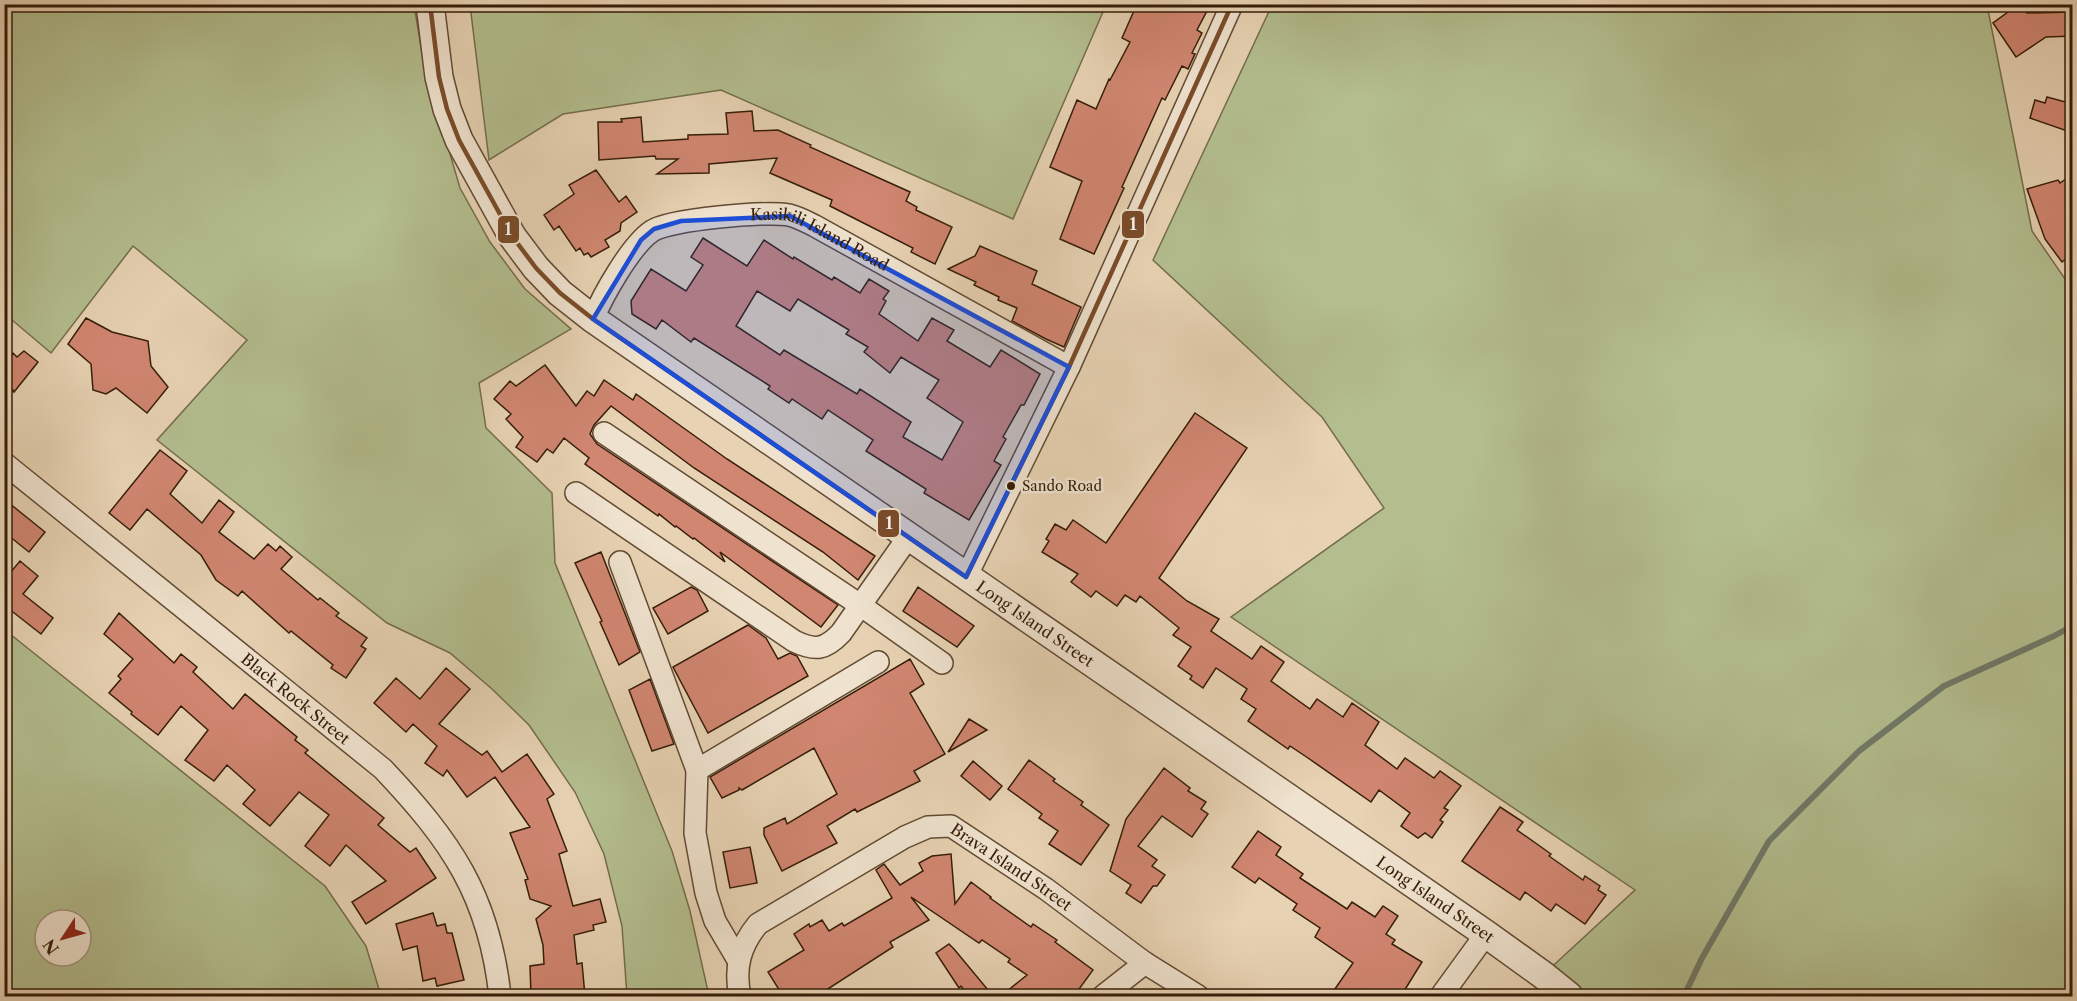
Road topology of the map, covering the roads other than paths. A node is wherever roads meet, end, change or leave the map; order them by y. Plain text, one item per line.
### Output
1 (430, 4) edge
2 (1232, 4) edge
3 (593, 319) junction
4 (1069, 367) junction
5 (604, 433) dead end
6 (4, 463) edge
7 (576, 492) dead end
8 (909, 536) junction
9 (620, 562) dead end
10 (966, 576) junction
11 (860, 605) junction
12 (878, 662) dead end
13 (942, 663) dead end
14 (698, 770) junction
15 (1486, 934) junction
16 (738, 960) junction
17 (1145, 963) junction
18 (500, 996) edge
19 (740, 996) edge
20 (1103, 996) edge
21 (1198, 996) edge
22 (1441, 996) edge
23 (1569, 996) edge

1 - 3 street, Long Island Street
2 - 4 street
3 - 4 street, Kasikili Island Road
3 - 8 street, Long Island Street
4 - 10 street
5 - 11 street
6 - 18 street, Black Rock Street
7 - 11 street
8 - 10 street, Long Island Street
8 - 11 street
9 - 14 street
10 - 15 street, Long Island Street
11 - 13 street
12 - 14 street
14 - 16 street
15 - 22 street
15 - 23 street, Long Island Street
16 - 17 street, Brava Island Street
16 - 19 street, Brava Island Street
17 - 20 street
17 - 21 street, Brava Island Street

